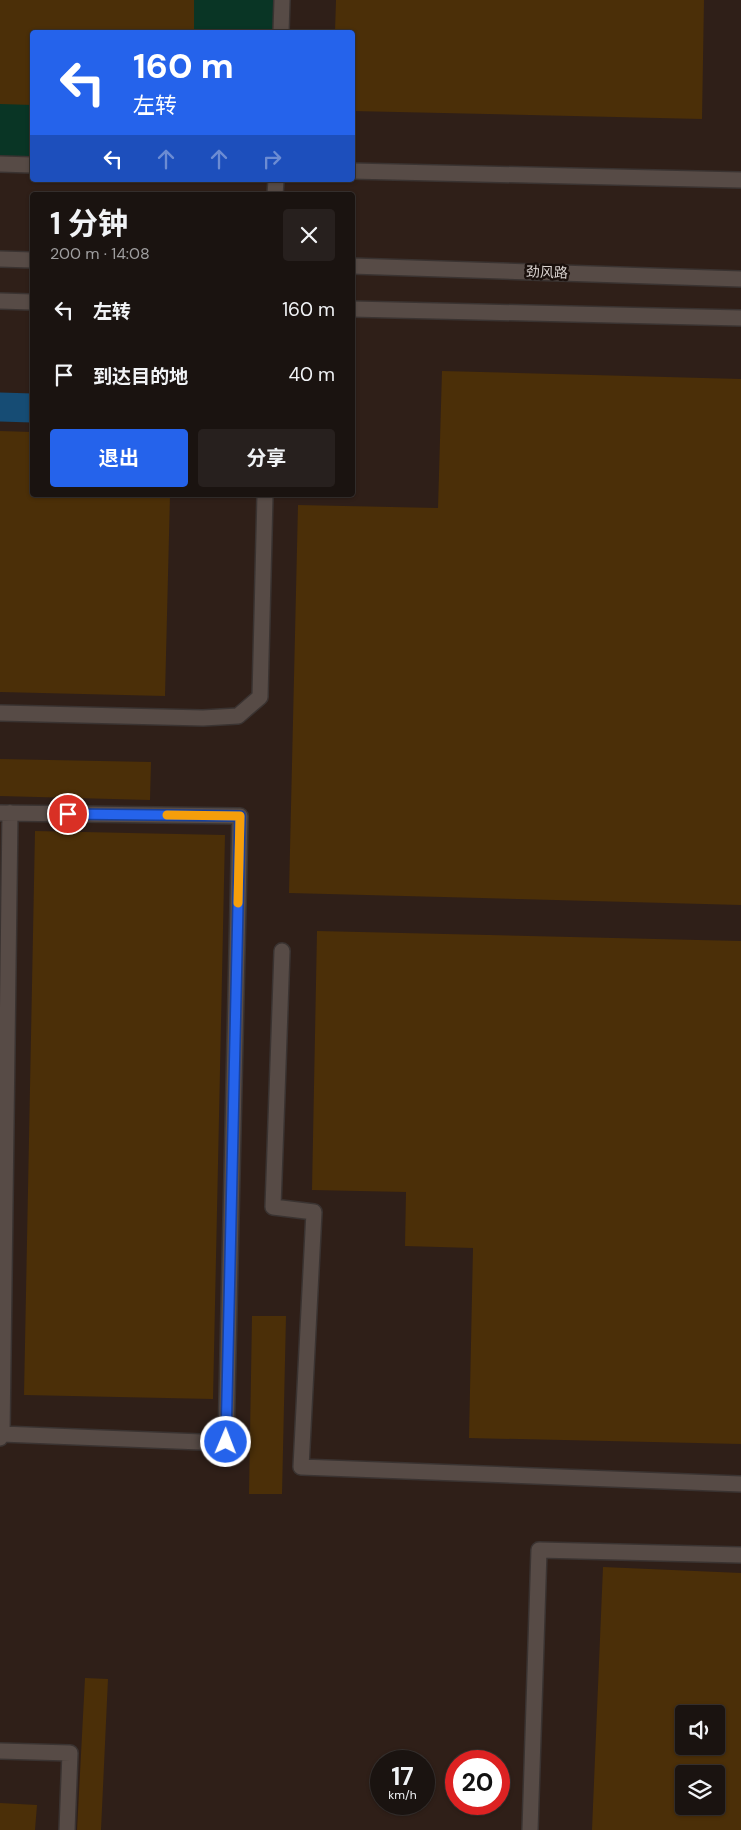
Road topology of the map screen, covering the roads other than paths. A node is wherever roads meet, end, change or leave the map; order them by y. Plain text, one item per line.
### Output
1 (282, 0) edge
2 (281, 30) edge
3 (0, 164) edge
4 (30, 164) edge
5 (355, 170) edge
6 (741, 180) edge
7 (0, 259) edge
8 (30, 260) edge
9 (355, 266) edge
10 (741, 279) edge
11 (0, 301) edge
12 (30, 302) edge
13 (355, 309) edge
14 (741, 318) edge
15 (265, 497) edge
16 (0, 713) edge
17 (5, 813) edge
18 (282, 951) dead end
19 (3, 1135) edge
20 (1, 1436) edge
21 (741, 1484) edge
22 (741, 1555) edge
23 (0, 1751) edge
24 (67, 1830) edge
25 (530, 1830) edge

1 - 2 street
3 - 4 street
5 - 6 street
7 - 8 street
9 - 10 street, 劲风路
11 - 12 street
13 - 14 street
15 - 16 street
17 - 19 street
17 - 20 street
18 - 21 street
19 - 20 street
22 - 25 street
23 - 24 street

